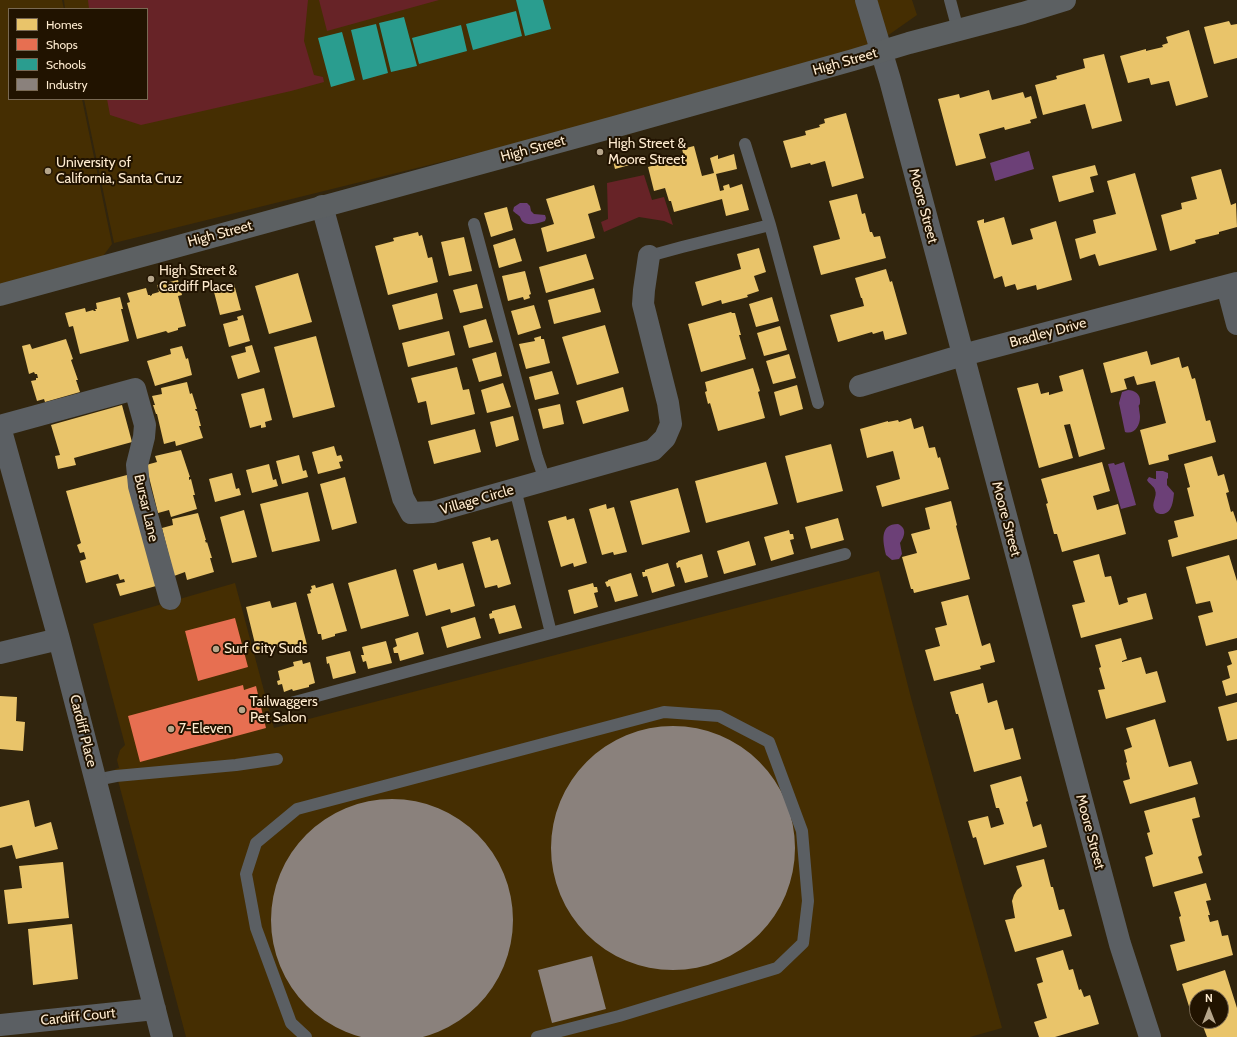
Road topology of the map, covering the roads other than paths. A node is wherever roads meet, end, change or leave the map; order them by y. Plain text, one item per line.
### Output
1 (866, 0) edge
2 (950, 0) edge
3 (1065, 0) edge
4 (958, 30) junction
5 (882, 52) junction
6 (745, 144) dead end
7 (322, 206) junction
8 (474, 224) dead end
9 (770, 225) junction
10 (649, 256) joint
11 (1232, 285) edge
12 (0, 295) edge
13 (1237, 324) edge
14 (963, 356) junction
15 (860, 386) dead end
16 (818, 403) dead end
17 (0, 427) edge
18 (545, 480) junction
19 (515, 489) junction
20 (845, 554) dead end
21 (170, 599) dead end
22 (551, 633) junction
23 (59, 639) junction
24 (0, 653) edge
25 (292, 703) dead end
26 (277, 759) dead end
27 (96, 780) junction
28 (155, 1009) junction
29 (0, 1025) edge
30 (162, 1037) edge
31 (306, 1037) edge
32 (538, 1037) edge
33 (1150, 1037) edge

1 - 5 street, Moore Street
2 - 4 lane
3 - 4 main road, High Street
4 - 5 main road, High Street
5 - 7 main road, High Street
5 - 14 street, Moore Street
6 - 9 lane
7 - 12 main road, High Street
7 - 19 street, Village Circle
8 - 18 lane
9 - 10 lane
9 - 16 lane
10 - 18 street, Village Circle
11 - 13 street
11 - 14 street, Bradley Drive
14 - 15 street, Bradley Drive
14 - 33 street, Moore Street
17 - 21 street, Bursar Lane
17 - 23 street, Cardiff Place
18 - 19 street, Village Circle
19 - 22 lane
20 - 22 lane
22 - 25 lane
23 - 24 street
23 - 27 street, Cardiff Place
26 - 27 lane
27 - 28 street, Cardiff Place
28 - 29 street, Cardiff Court
28 - 30 street, Cardiff Place
31 - 32 lane

